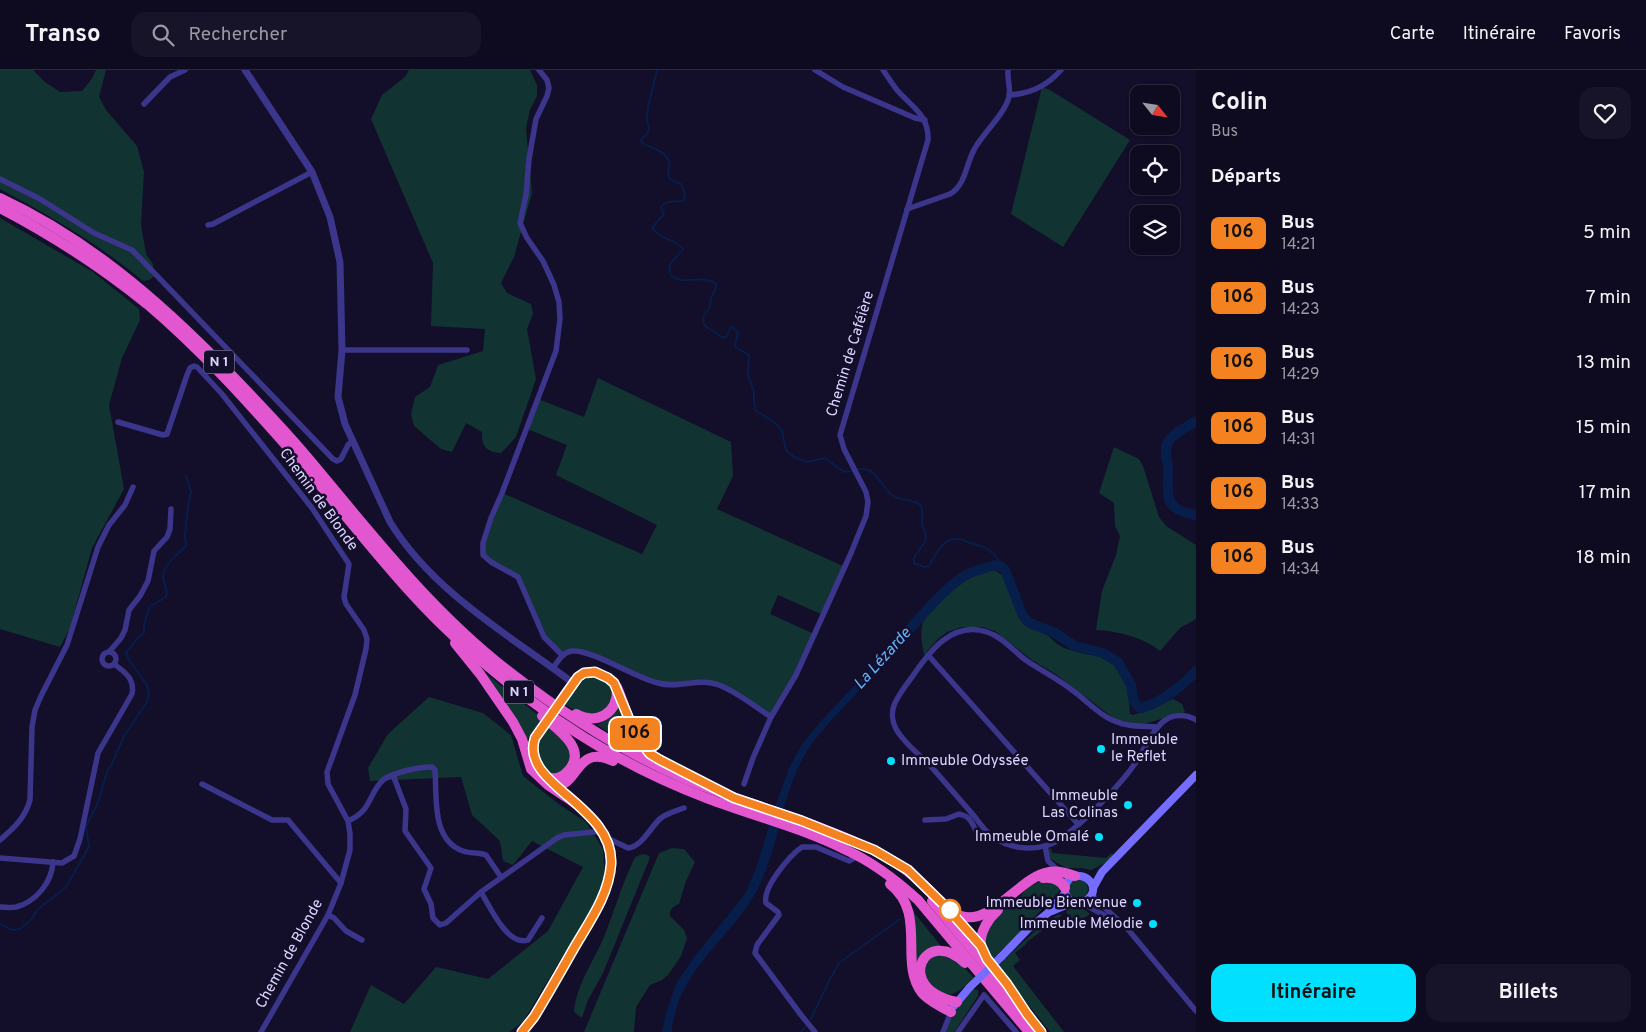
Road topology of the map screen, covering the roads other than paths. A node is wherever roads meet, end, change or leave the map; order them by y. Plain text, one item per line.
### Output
1 (185, 70) edge
2 (245, 70) edge
3 (539, 70) edge
4 (815, 70) edge
5 (883, 70) edge
6 (1008, 70) edge
7 (1061, 70) edge
8 (1009, 95) junction
9 (144, 104) dead end
10 (925, 120) junction
11 (312, 172) junction
12 (0, 179) edge
13 (0, 198) edge
14 (0, 208) edge
15 (907, 209) junction
16 (208, 225) dead end
17 (342, 350) junction
18 (467, 350) dead end
19 (118, 422) dead end
20 (353, 440) junction
21 (133, 487) dead end
22 (171, 509) dead end
23 (436, 619) junction
24 (110, 652) junction
25 (562, 655) junction
26 (928, 655) junction
27 (114, 664) junction
28 (552, 668) junction
29 (509, 672) junction
30 (497, 675) junction
31 (573, 683) junction
32 (617, 686) junction
33 (771, 717) junction
34 (1196, 720) edge
35 (1157, 727) junction
36 (393, 775) junction
37 (1196, 776) edge
38 (547, 778) junction
39 (569, 780) junction
40 (202, 784) dead end
41 (744, 784) dead end
42 (557, 786) junction
43 (734, 798) junction
44 (708, 799) junction
45 (575, 802) junction
46 (684, 808) dead end
47 (758, 811) junction
48 (925, 820) dead end
49 (348, 821) junction
50 (1078, 824) junction
51 (604, 834) junction
52 (993, 837) junction
53 (0, 840) edge
54 (850, 846) junction
55 (1045, 846) junction
56 (856, 857) junction
57 (0, 858) edge
58 (53, 862) junction
59 (1060, 872) junction
60 (1102, 872) junction
61 (1080, 876) junction
62 (500, 878) junction
63 (340, 883) junction
64 (1065, 891) junction
65 (1092, 891) junction
66 (481, 892) junction
67 (1078, 903) junction
68 (0, 907) edge
69 (1049, 912) junction
70 (328, 915) junction
71 (542, 918) dead end
72 (1126, 928) junction
73 (362, 940) dead end
74 (958, 1002) junction
75 (1196, 1011) edge
76 (951, 1012) junction
77 (1027, 1014) junction
78 (1016, 1017) junction
79 (261, 1032) edge
80 (522, 1032) edge
81 (816, 1032) edge
82 (942, 1032) edge
83 (958, 1032) edge
84 (1016, 1032) edge
85 (1029, 1032) edge
86 (1041, 1032) edge

1 - 9 street
2 - 11 street
3 - 25 street
4 - 10 street
5 - 10 street
6 - 8 street
7 - 8 street
8 - 15 street
10 - 15 street, Chemin de Caféière
11 - 16 street
11 - 17 street
12 - 20 street
13 - 29 highway, N 1
14 - 23 highway, N 1
15 - 33 street, Chemin de Caféière
17 - 18 street
17 - 20 street
19 - 49 street, Chemin de Blonde
20 - 28 street
21 - 53 street
22 - 24 street
23 - 30 highway, N 1
23 - 45 highway
24 - 27 street
24 - 27 street
25 - 28 street
25 - 33 street
26 - 35 street
26 - 50 street
26 - 52 street
27 - 58 street
28 - 31 street
29 - 32 highway
29 - 43 highway, N 1
30 - 38 highway
30 - 44 highway, N 1
31 - 32 main road
31 - 38 main road, bridge
32 - 43 highway
33 - 41 street, Chemin de Caféière
34 - 35 street
35 - 50 street
36 - 49 street
36 - 62 street
36 - 66 street
37 - 60 main road
38 - 42 main road
39 - 42 highway
39 - 44 highway
39 - 45 highway
40 - 63 street
42 - 45 main road
43 - 47 highway, N 1
44 - 47 highway, N 1
45 - 51 main road
46 - 51 street
47 - 54 highway, N 1
48 - 52 street
49 - 63 street, Chemin de Blonde
50 - 55 street
51 - 62 street
51 - 80 main road
52 - 55 street
54 - 56 highway
54 - 59 highway
54 - 77 highway, N 1
54 - 78 highway, N 1
55 - 59 street
56 - 76 highway
56 - 81 street
57 - 58 street
58 - 68 street
59 - 61 highway
60 - 61 main road
60 - 65 main road
61 - 64 main road
61 - 65 main road
62 - 66 street
63 - 70 street, Chemin de Blonde
64 - 67 main road
64 - 69 main road
64 - 77 highway
65 - 67 main road
65 - 72 street
66 - 71 street
67 - 69 main road
67 - 72 street
69 - 74 main road, bridge
70 - 73 street
70 - 79 street, Chemin de Blonde
72 - 75 street
74 - 76 main road
74 - 78 highway
76 - 82 street
77 - 86 highway, N 1
78 - 85 highway, N 1
83 - 84 street

